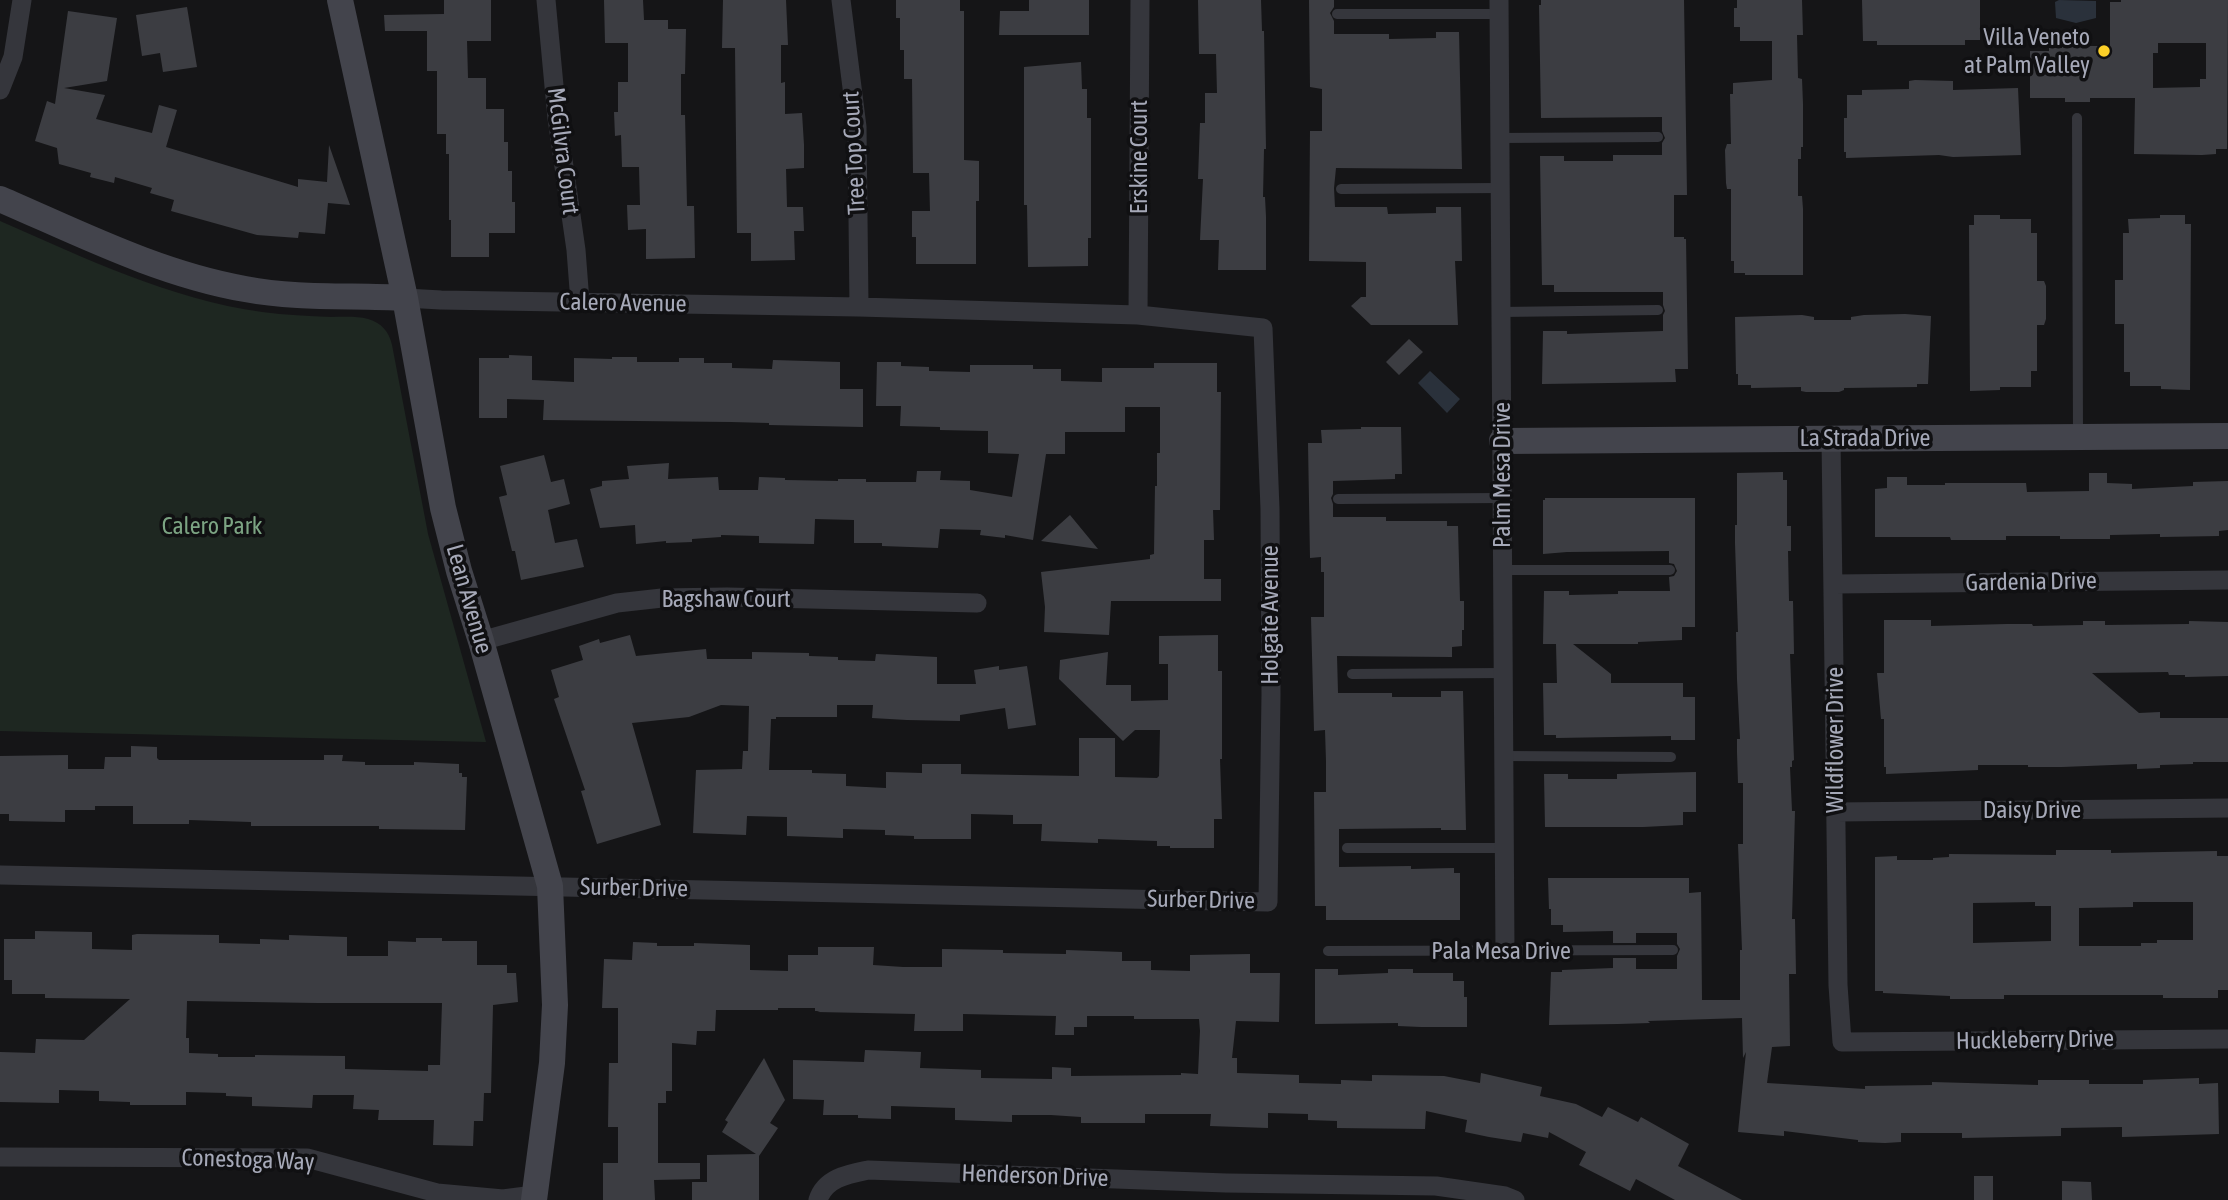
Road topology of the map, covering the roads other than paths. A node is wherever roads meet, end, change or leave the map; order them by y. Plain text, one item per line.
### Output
1 (22, 0) edge
2 (340, 0) edge
3 (546, 0) edge
4 (841, 0) edge
5 (1140, 0) edge
6 (1499, 7) edge
7 (1337, 14) dead end
8 (0, 90) edge
9 (2077, 118) dead end
10 (1658, 137) dead end
11 (1500, 138) junction
12 (1500, 188) junction
13 (1341, 189) dead end
14 (0, 199) edge
15 (405, 298) junction
16 (580, 302) junction
17 (859, 307) junction
18 (1658, 310) dead end
19 (1501, 312) junction
20 (1138, 315) junction
21 (1263, 328) joint
22 (2228, 436) edge
23 (2078, 437) junction
24 (1831, 438) junction
25 (1502, 441) junction
26 (1502, 498) junction
27 (1338, 499) dead end
28 (1502, 570) junction
29 (1670, 570) dead end
30 (2228, 580) edge
31 (1834, 584) junction
32 (977, 603) dead end
33 (481, 641) junction
34 (1503, 673) junction
35 (1352, 674) dead end
36 (1504, 756) junction
37 (1671, 757) dead end
38 (2228, 808) edge
39 (1836, 811) junction
40 (1347, 848) dead end
41 (1504, 848) junction
42 (0, 875) edge
43 (550, 886) junction
44 (1268, 902) joint
45 (1505, 950) junction
46 (1674, 950) dead end
47 (1328, 951) dead end
48 (2228, 1039) edge
49 (1842, 1042) joint
50 (0, 1157) edge
51 (534, 1198) edge
52 (818, 1200) edge
53 (1515, 1200) edge

1 - 8 street
2 - 15 street, Lean Avenue
3 - 16 street, McGilvra Court
4 - 17 street, Tree Top Court
5 - 20 street, Erskine Court
6 - 7 lane
6 - 11 street, Palm Mesa Drive
9 - 23 lane
10 - 11 lane
11 - 12 street, Palm Mesa Drive
12 - 13 lane
12 - 19 street, Palm Mesa Drive
14 - 15 street, Calero Avenue
15 - 16 street, Calero Avenue
15 - 33 street, Lean Avenue
16 - 17 street, Calero Avenue
17 - 20 street, Calero Avenue
18 - 19 lane
19 - 25 street, Palm Mesa Drive
20 - 21 street, Calero Avenue
21 - 44 street, Holgate Avenue
22 - 23 street, La Strada Drive
23 - 24 street, La Strada Drive
24 - 25 street, La Strada Drive
24 - 31 street, Wildflower Drive
25 - 26 street, Palm Mesa Drive
26 - 27 lane
26 - 28 street, Palm Mesa Drive
28 - 29 lane
28 - 34 street, Palm Mesa Drive
30 - 31 street, Gardenia Drive
31 - 39 street, Wildflower Drive
32 - 33 street, Bagshaw Court
33 - 43 street, Lean Avenue
34 - 35 lane
34 - 36 street, Palm Mesa Drive
36 - 37 lane
36 - 41 street, Palm Mesa Drive
38 - 39 street, Daisy Drive
39 - 49 street, Wildflower Drive
40 - 41 lane
41 - 45 street, Palm Mesa Drive
42 - 43 street, Surber Drive
43 - 44 street, Surber Drive
43 - 51 street, Lean Avenue
45 - 46 lane, Pala Mesa Drive
45 - 47 lane, Pala Mesa Drive
48 - 49 street, Huckleberry Drive
50 - 51 street, Conestoga Way
52 - 53 street, Henderson Drive

